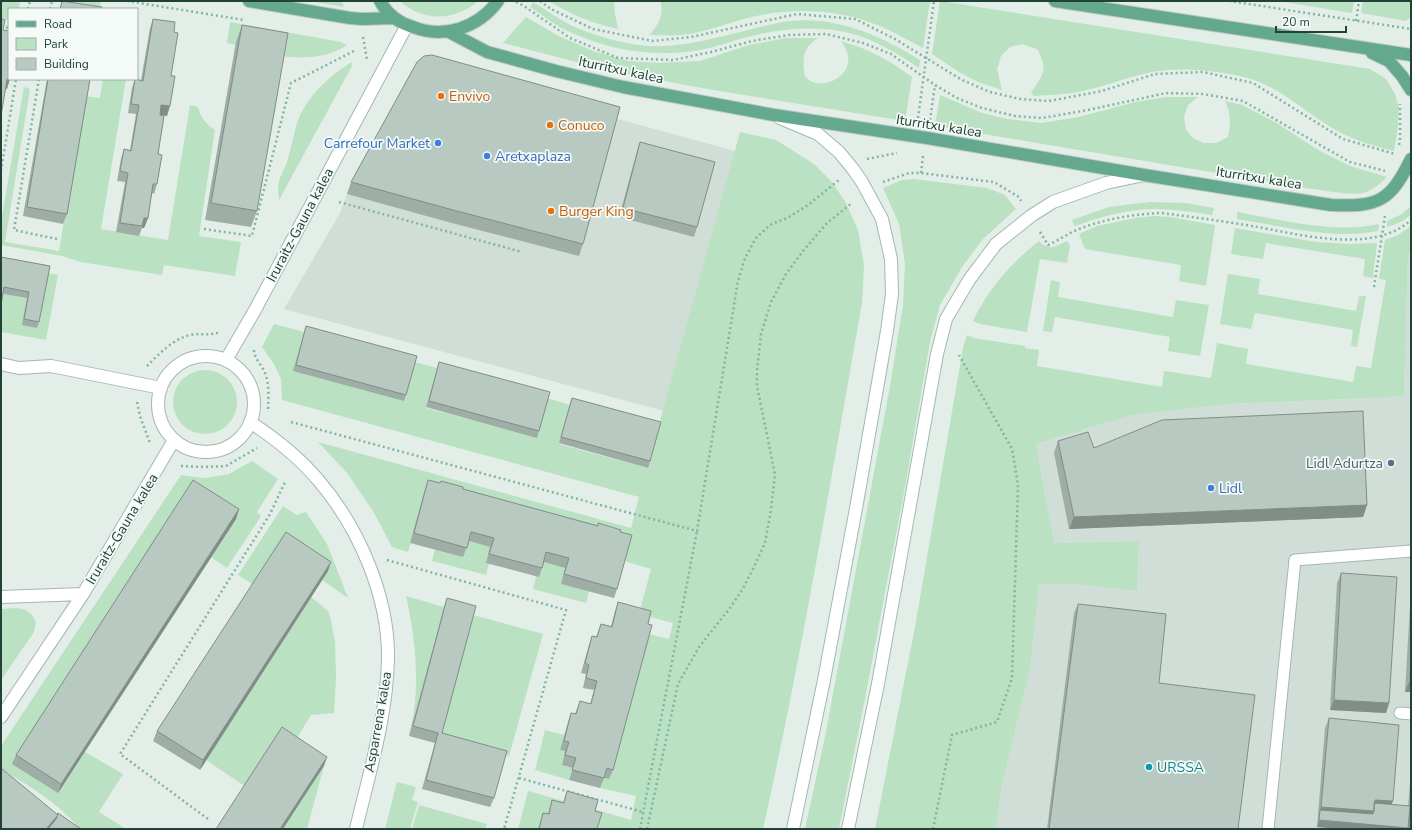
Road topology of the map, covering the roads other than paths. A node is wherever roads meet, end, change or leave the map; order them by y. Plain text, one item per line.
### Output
1 (249, 1) edge
2 (380, 1) edge
3 (498, 1) edge
4 (1055, 1) edge
5 (394, 18) junction
6 (408, 26) junction
7 (449, 32) junction
8 (1363, 49) junction
9 (1411, 55) edge
10 (1411, 90) edge
11 (774, 115) junction
12 (1411, 160) edge
13 (1144, 175) junction
14 (226, 360) junction
15 (1, 364) edge
16 (161, 388) junction
17 (250, 422) junction
18 (174, 440) junction
19 (1411, 551) edge
20 (83, 594) junction
21 (1, 597) edge
22 (1, 717) edge
23 (356, 829) edge
24 (793, 829) edge
25 (848, 829) edge
26 (1268, 829) edge

1 - 5 main road
2 - 5 main road
3 - 7 main road
4 - 8 main road
5 - 6 main road
6 - 7 main road
6 - 14 street, Iruraitz-Gauna kalea
7 - 11 main road, Iturritxu kalea
8 - 9 main road
8 - 10 main road
11 - 13 main road, Iturritxu kalea
11 - 24 street
12 - 13 main road, Iturritxu kalea
13 - 25 street
14 - 16 street
14 - 17 street
15 - 16 street
16 - 18 street
17 - 18 street
17 - 23 street, Asparrena kalea
18 - 20 street, Iruraitz-Gauna kalea
19 - 26 lane
20 - 21 street
20 - 22 street, Iruraitz-Gauna kalea

